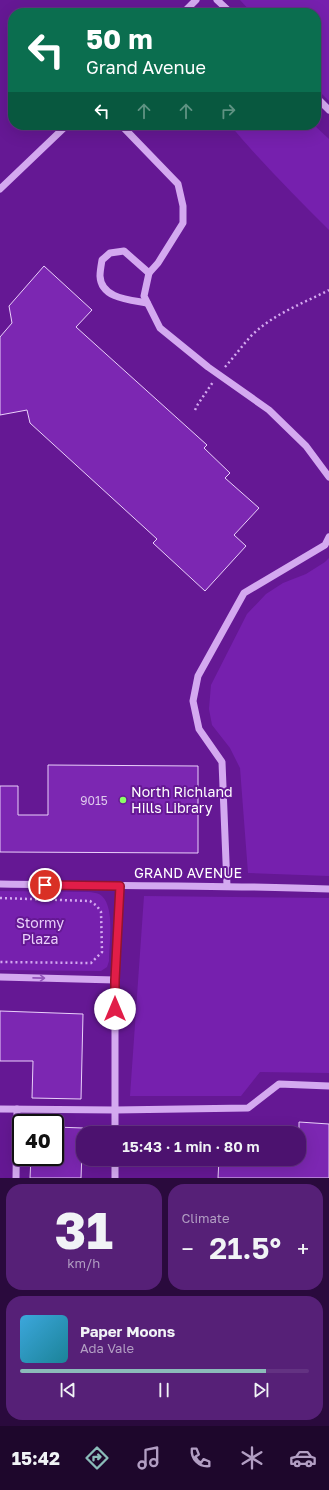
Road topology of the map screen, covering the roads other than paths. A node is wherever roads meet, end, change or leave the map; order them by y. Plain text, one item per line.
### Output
1 (217, 0) edge
2 (226, 8) edge
3 (321, 102) edge
4 (329, 110) edge
5 (62, 130) edge
6 (126, 130) edge
7 (0, 188) edge
8 (149, 273) junction
9 (147, 303) junction
10 (329, 477) edge
11 (329, 537) edge
12 (0, 884) edge
13 (120, 886) junction
14 (227, 886) junction
15 (329, 889) edge
16 (0, 977) edge
17 (115, 980) junction
18 (329, 1086) edge
19 (0, 1108) edge
20 (16, 1109) junction
21 (115, 1110) junction
22 (115, 1126) edge
23 (115, 1166) edge
24 (16, 1178) edge
25 (115, 1178) edge

1 - 2 street
3 - 4 street
5 - 7 street
6 - 8 street
8 - 9 street
8 - 9 street
9 - 10 street
11 - 14 street
12 - 13 street, GRAND AVENUE
13 - 14 street, GRAND AVENUE
13 - 17 street
14 - 15 street, GRAND AVENUE
16 -> 17 street
17 - 21 street
18 - 21 street
19 - 20 street
20 - 21 street
20 - 24 street
21 - 22 street
23 - 25 street

